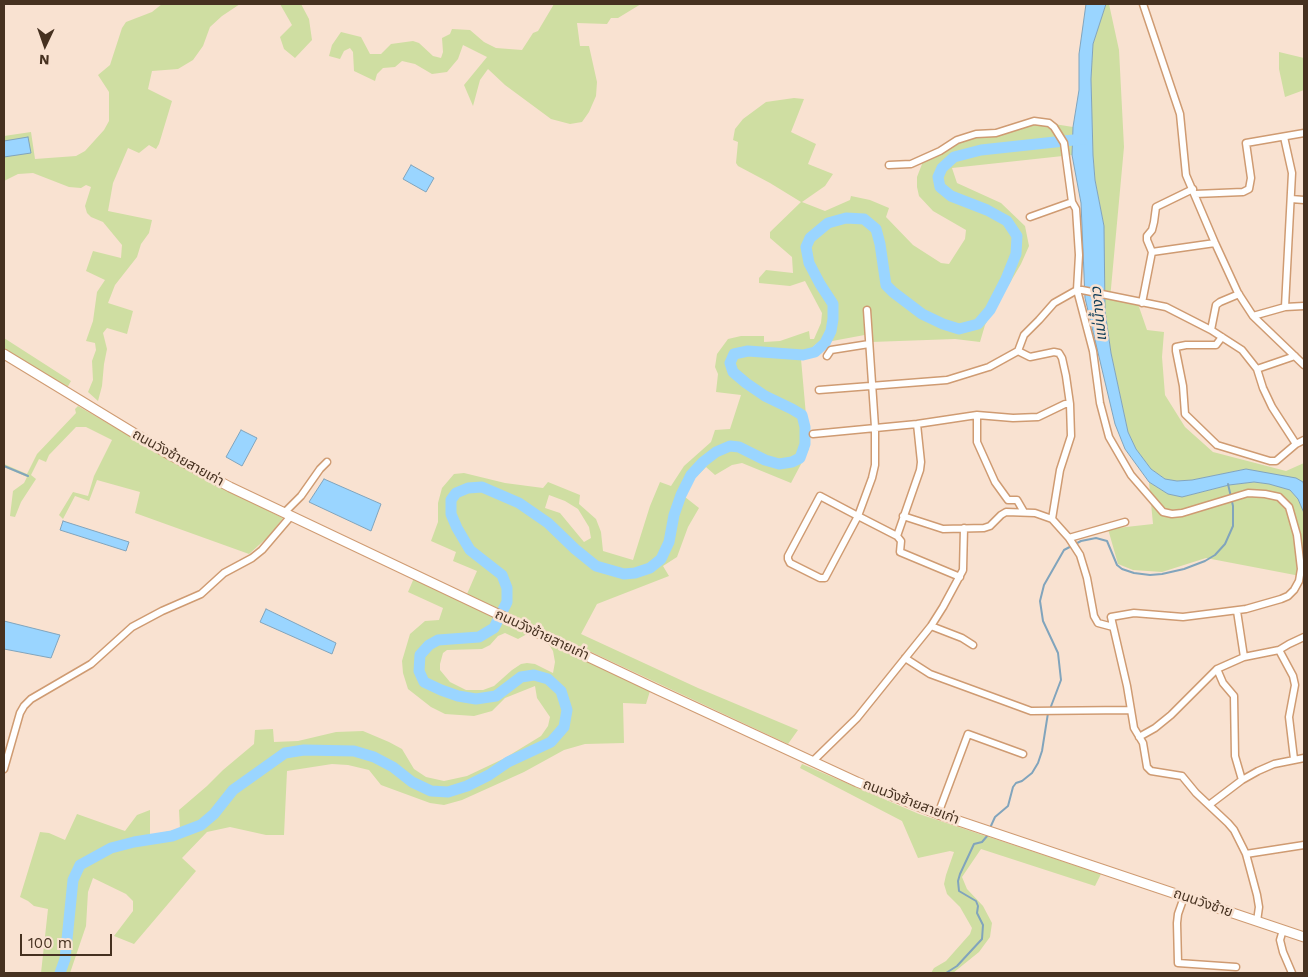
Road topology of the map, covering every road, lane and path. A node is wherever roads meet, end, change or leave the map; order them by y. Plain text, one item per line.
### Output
1 (1143, 4) edge
2 (1304, 133) edge
3 (1284, 137) junction
4 (889, 165) dead end
5 (1194, 192) junction
6 (1291, 199) junction
7 (1304, 200) edge
8 (1072, 202) junction
9 (1030, 217) dead end
10 (1215, 243) junction
11 (1152, 252) junction
12 (1080, 290) junction
13 (1239, 294) junction
14 (1142, 303) junction
15 (1304, 306) edge
16 (1285, 307) junction
17 (867, 310) dead end
18 (1253, 316) junction
19 (1211, 330) junction
20 (1222, 337) junction
21 (869, 344) junction
22 (1018, 351) junction
23 (4, 354) edge
24 (827, 356) dead end
25 (1295, 356) junction
26 (1304, 365) edge
27 (1257, 369) junction
28 (872, 386) junction
29 (819, 390) dead end
30 (1070, 404) junction
31 (977, 415) junction
32 (917, 424) junction
33 (875, 427) junction
34 (813, 434) dead end
35 (1304, 440) edge
36 (1296, 444) junction
37 (326, 462) dead end
38 (1024, 512) junction
39 (288, 514) junction
40 (858, 516) junction
41 (904, 516) junction
42 (1052, 519) junction
43 (1125, 522) dead end
44 (964, 528) junction
45 (897, 536) junction
46 (1070, 540) junction
47 (960, 577) junction
48 (1237, 611) junction
49 (931, 626) junction
50 (1113, 627) junction
51 (1304, 638) edge
52 (973, 645) dead end
53 (1280, 650) junction
54 (1244, 657) junction
55 (905, 658) junction
56 (1217, 669) junction
57 (1130, 710) junction
58 (1139, 737) junction
59 (1023, 754) dead end
60 (1304, 758) edge
61 (1294, 759) junction
62 (813, 761) junction
63 (4, 769) edge
64 (1242, 780) junction
65 (1210, 805) junction
66 (938, 814) junction
67 (1304, 845) edge
68 (1246, 854) junction
69 (1102, 869) joint
70 (1184, 896) junction
71 (1257, 921) junction
72 (1283, 930) junction
73 (1304, 937) edge
74 (1236, 967) dead end
75 (1292, 973) edge

1 - 5 street
2 - 3 street
3 - 5 street
3 - 6 street
4 - 8 street
5 - 10 street
5 - 11 street
6 - 7 street
6 - 16 street
8 - 9 street
8 - 12 street
10 - 11 street
10 - 13 street
11 - 14 street
12 - 14 street
12 - 22 street
12 - 48 street
13 - 18 street
13 - 19 street
14 - 19 street
15 - 16 street
16 - 18 street
17 - 21 street
18 - 25 street
19 - 20 street
20 - 27 street
20 - 36 street
21 - 24 street
21 - 28 street
22 - 28 street
22 - 30 street
23 - 39 main road, ถนนวังซ้ายสายเก่า
25 - 26 street
25 - 27 street
27 - 36 street
28 - 29 street
28 - 33 street
30 - 31 street
30 - 42 street
31 - 32 street
31 - 38 street
32 - 33 street
32 - 41 street
33 - 34 street
33 - 40 street
35 - 36 street
37 - 39 street
38 - 42 street
38 - 44 street
39 - 62 main road, ถนนวังซ้ายสายเก่า
39 - 63 street
40 - 40 street
40 - 45 street
41 - 44 street
41 - 45 street
42 - 46 street
43 - 46 street
44 - 47 street
45 - 47 street
46 - 50 street
47 - 49 street
48 - 50 street
48 - 54 street
49 - 52 street
49 - 55 street
50 - 57 street
51 - 53 street
53 - 54 street
53 - 61 street
54 - 56 street
55 - 57 street
55 - 62 street
56 - 58 street
56 - 64 street
57 - 58 street
58 - 65 street
59 - 66 street
60 - 61 street
61 - 64 street
62 - 66 main road, ถนนวังซ้ายสายเก่า
64 - 65 street
65 - 68 street
66 - 69 main road, ถนนวังซ้ายสายเก่า
67 - 68 street
68 - 71 street
69 - 70 main road, ถนนวังซ้าย
70 - 71 main road, ถนนวังซ้าย
70 - 74 street
71 - 72 main road, ถนนวังซ้าย
72 - 73 main road, ถนนวังซ้าย
72 - 75 street

